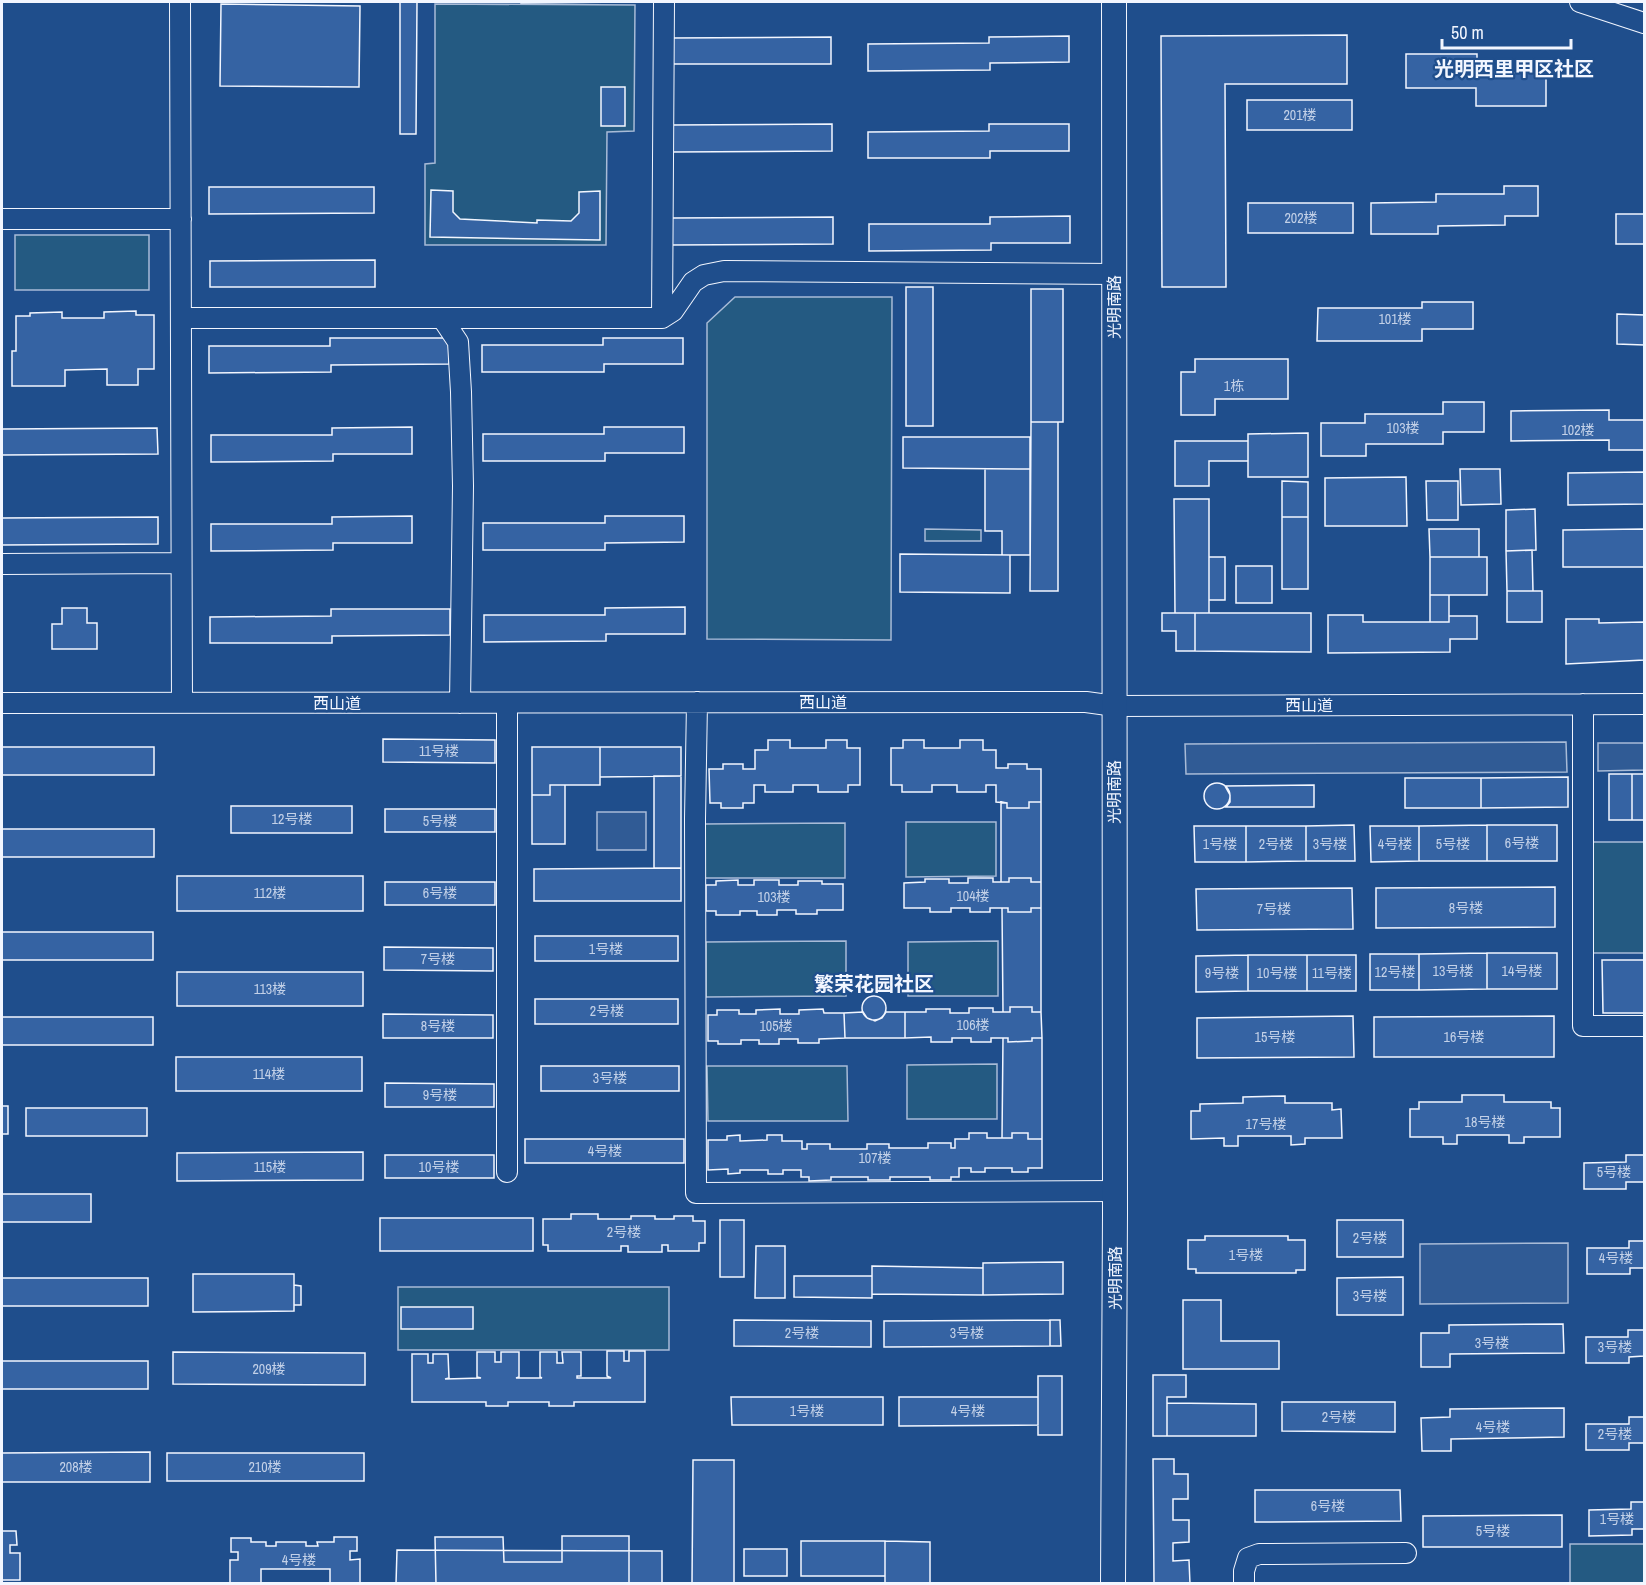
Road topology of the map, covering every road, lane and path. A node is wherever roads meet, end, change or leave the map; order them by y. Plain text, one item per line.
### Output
1 (180, 2) edge
2 (664, 2) edge
3 (1113, 2) edge
4 (1580, 2) edge
5 (1644, 24) edge
6 (2, 219) edge
7 (181, 219) junction
8 (1114, 274) junction
9 (181, 318) junction
10 (442, 318) junction
11 (662, 318) junction
12 (181, 563) junction
13 (2, 564) edge
14 (697, 702) junction
15 (2, 703) edge
16 (182, 703) junction
17 (460, 703) junction
18 (507, 703) junction
19 (1583, 704) junction
20 (1644, 704) edge
21 (1115, 706) junction
22 (1644, 1026) edge
23 (507, 1172) dead end
24 (1115, 1191) junction
25 (1406, 1553) dead end
26 (1113, 1584) edge
27 (1244, 1584) edge

1 - 7 street
2 - 11 street
3 - 8 main road, 光明南路
4 - 5 street
6 - 7 street
7 - 9 street
8 - 11 street
8 - 21 main road, 光明南路
9 - 10 street
9 - 12 street
10 - 11 street
10 - 17 street
12 - 13 street
12 - 16 street
14 - 18 street, 西山道
14 - 21 street, 西山道
14 - 24 street
15 - 16 street, 西山道
16 - 17 street, 西山道
17 - 18 street, 西山道
18 - 23 street
19 - 20 street, 西山道
19 - 21 street, 西山道
19 - 22 street
21 - 24 main road, 光明南路
24 - 26 main road, 光明南路
25 - 27 street

